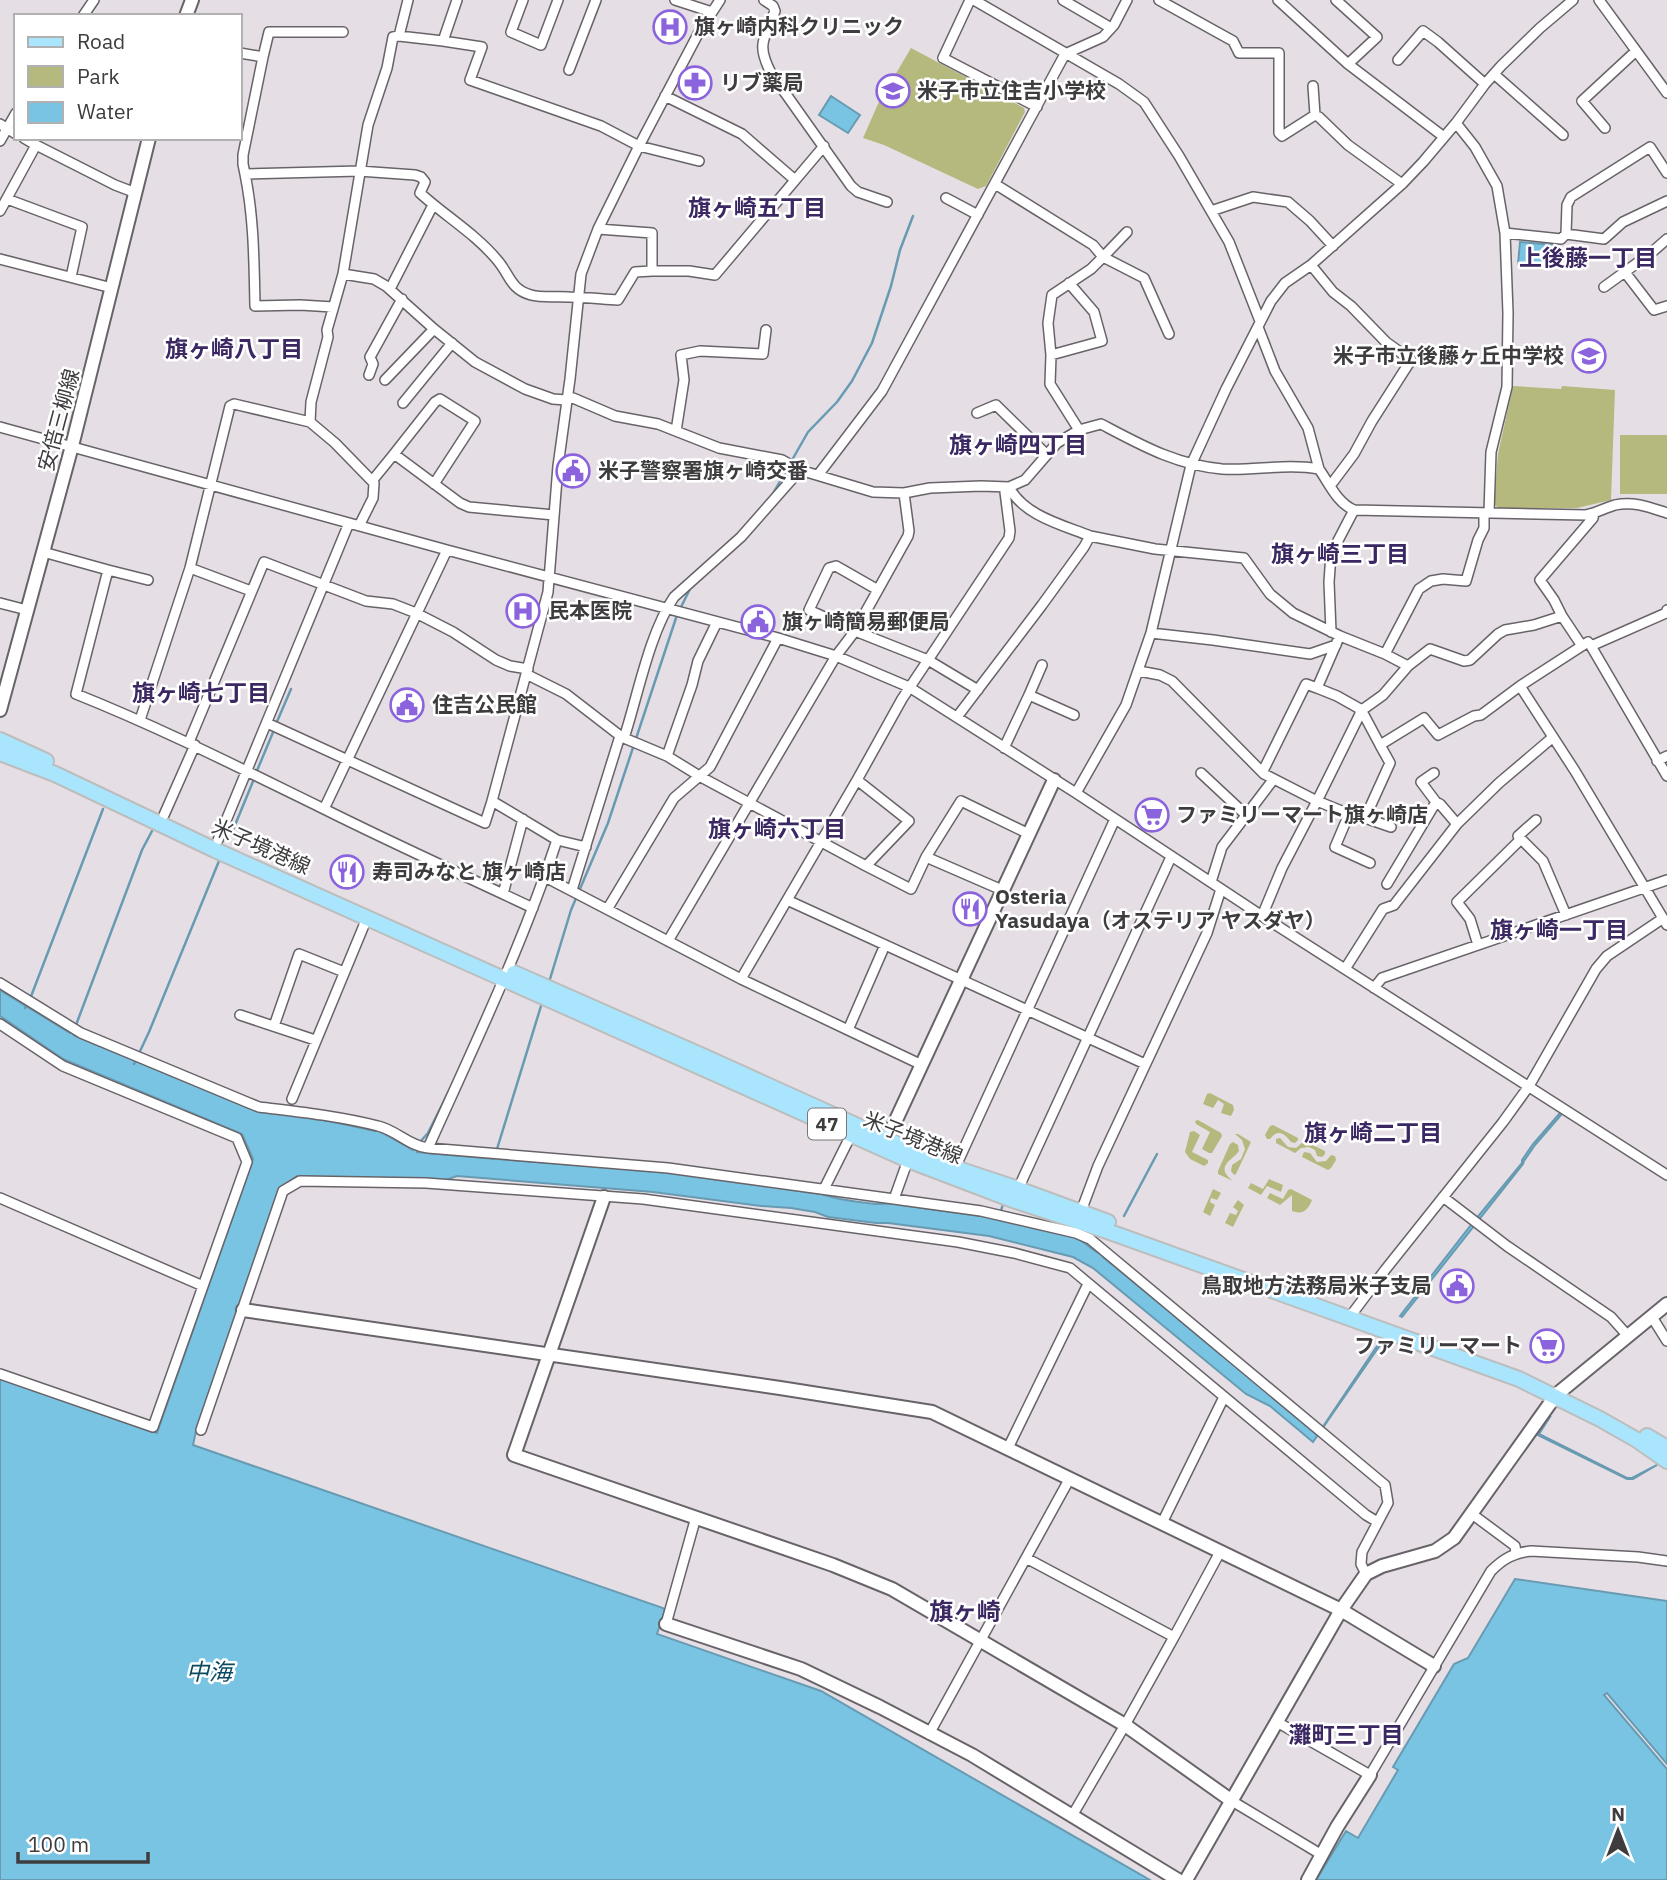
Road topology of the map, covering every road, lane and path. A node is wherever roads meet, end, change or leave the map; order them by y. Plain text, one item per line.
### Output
1 (408, 0) edge
2 (457, 0) edge
3 (523, 0) edge
4 (558, 0) edge
5 (596, 0) edge
6 (675, 0) edge
7 (720, 0) edge
8 (764, 0) edge
9 (972, 0) edge
10 (1063, 0) edge
11 (1127, 0) edge
12 (1159, 0) edge
13 (1278, 0) edge
14 (1336, 0) edge
15 (1573, 0) edge
16 (1599, 0) edge
17 (712, 12) junction
18 (1111, 28) junction
19 (343, 32) dead end
20 (399, 36) junction
21 (443, 40) junction
22 (1636, 51) junction
23 (242, 53) edge
24 (1065, 54) junction
25 (263, 57) junction
26 (1398, 60) dead end
27 (1348, 65) junction
28 (569, 69) dead end
29 (1494, 74) junction
30 (1485, 84) junction
31 (1314, 86) dead end
32 (1667, 93) edge
33 (665, 96) junction
34 (1037, 107) junction
35 (1315, 115) junction
36 (1457, 123) junction
37 (1605, 128) dead end
38 (8, 129) edge
39 (1563, 135) dead end
40 (1444, 137) junction
41 (27, 140) edge
42 (148, 140) edge
43 (0, 141) edge
44 (36, 145) junction
45 (639, 146) junction
46 (824, 146) junction
47 (699, 161) dead end
48 (359, 171) junction
49 (1667, 173) edge
50 (245, 174) junction
51 (794, 180) junction
52 (995, 184) junction
53 (1402, 184) junction
54 (135, 193) junction
55 (946, 198) dead end
56 (7, 199) junction
57 (1667, 201) edge
58 (887, 202) dead end
59 (433, 205) junction
60 (0, 211) edge
61 (1211, 211) junction
62 (978, 215) junction
63 (598, 229) junction
64 (1127, 232) dead end
65 (1506, 233) junction
66 (1566, 234) junction
67 (1667, 239) edge
68 (1333, 246) junction
69 (1102, 257) junction
70 (0, 259) edge
71 (1311, 265) junction
72 (652, 271) junction
73 (1624, 271) junction
74 (343, 274) junction
75 (71, 277) junction
76 (1069, 283) junction
77 (1604, 287) dead end
78 (112, 288) junction
79 (390, 289) junction
80 (578, 297) junction
81 (402, 299) junction
82 (1667, 306) edge
83 (333, 307) junction
84 (1259, 324) junction
85 (434, 329) junction
86 (766, 330) dead end
87 (1169, 334) dead end
88 (452, 343) junction
89 (1051, 355) junction
90 (369, 375) dead end
91 (385, 380) dead end
92 (565, 400) junction
93 (403, 403) dead end
94 (977, 413) dead end
95 (310, 422) junction
96 (0, 426) edge
97 (1079, 430) junction
98 (677, 431) junction
99 (72, 446) junction
100 (394, 454) junction
101 (1046, 454) junction
102 (1191, 465) junction
103 (1319, 469) junction
104 (800, 470) junction
105 (818, 475) junction
106 (372, 481) junction
107 (434, 484) junction
108 (211, 485) junction
109 (1330, 486) junction
110 (1009, 487) junction
111 (904, 493) junction
112 (1354, 510) junction
113 (1486, 513) junction
114 (1594, 513) junction
115 (1667, 513) edge
116 (554, 515) junction
117 (349, 523) junction
118 (359, 526) junction
119 (1090, 536) junction
120 (447, 550) junction
121 (1171, 551) junction
122 (43, 552) junction
123 (190, 568) junction
124 (108, 570) junction
125 (549, 577) junction
126 (148, 580) dead end
127 (324, 585) junction
128 (878, 590) junction
129 (251, 591) junction
130 (0, 603) edge
131 (667, 608) junction
132 (27, 610) junction
133 (1667, 612) edge
134 (416, 613) junction
135 (1562, 616) junction
136 (717, 622) junction
137 (855, 631) junction
138 (1151, 633) junction
139 (1335, 638) junction
140 (778, 639) junction
141 (1586, 646) junction
142 (1385, 654) junction
143 (836, 656) junction
144 (928, 660) junction
145 (1042, 664) dead end
146 (1408, 666) junction
147 (527, 671) junction
148 (1139, 671) junction
149 (1520, 686) junction
150 (909, 688) junction
151 (1318, 688) junction
152 (978, 690) junction
153 (1030, 695) junction
154 (0, 710) edge
155 (1361, 712) junction
156 (1074, 715) dead end
157 (957, 717) junction
158 (140, 720) junction
159 (267, 723) junction
160 (622, 737) junction
161 (1552, 737) junction
162 (0, 740) edge
163 (192, 744) junction
164 (1380, 745) junction
165 (1004, 748) junction
166 (0, 752) edge
167 (667, 756) junction
168 (1667, 756) edge
169 (347, 761) junction
170 (1657, 761) junction
171 (247, 771) junction
172 (1264, 771) junction
173 (1201, 773) dead end
174 (1434, 773) dead end
175 (701, 776) junction
176 (1667, 776) edge
177 (857, 780) junction
178 (1054, 780) junction
179 (1273, 780) junction
180 (1076, 793) junction
181 (492, 801) junction
182 (1318, 801) junction
183 (1436, 802) junction
184 (751, 803) junction
185 (324, 809) junction
186 (1349, 814) junction
187 (164, 815) junction
188 (1246, 815) junction
189 (1365, 818) junction
190 (523, 820) junction
191 (1115, 820) junction
192 (1536, 820) dead end
193 (1457, 824) junction
194 (1391, 827) dead end
195 (1028, 834) junction
196 (1521, 839) junction
197 (218, 840) junction
198 (557, 840) junction
199 (821, 840) junction
200 (586, 847) junction
201 (926, 857) junction
202 (1171, 857) junction
203 (1370, 863) dead end
204 (866, 866) junction
205 (545, 877) junction
206 (1667, 880) edge
207 (1211, 882) junction
208 (1387, 884) dead end
209 (1644, 888) junction
210 (1221, 889) junction
211 (572, 890) junction
212 (1002, 890) junction
213 (503, 894) junction
214 (788, 900) junction
215 (533, 908) junction
216 (608, 908) junction
217 (1566, 915) junction
218 (1262, 916) junction
219 (367, 918) junction
220 (1665, 922) edge
221 (668, 941) junction
222 (885, 945) junction
223 (1479, 945) junction
224 (1345, 970) junction
225 (344, 972) junction
226 (506, 975) junction
227 (741, 979) junction
228 (960, 980) junction
229 (0, 984) edge
230 (1374, 988) junction
231 (1027, 1009) junction
232 (240, 1015) dead end
233 (0, 1024) edge
234 (274, 1026) junction
235 (848, 1030) junction
236 (1088, 1038) junction
237 (315, 1040) junction
238 (922, 1065) junction
239 (1146, 1065) junction
240 (1528, 1086) junction
241 (292, 1099) dead end
242 (851, 1135) junction
243 (885, 1144) junction
244 (428, 1148) junction
245 (908, 1160) junction
246 (955, 1168) junction
247 (1667, 1175) edge
248 (824, 1189) junction
249 (1018, 1189) junction
250 (604, 1197) junction
251 (1443, 1197) junction
252 (0, 1198) edge
253 (894, 1199) junction
254 (1079, 1218) junction
255 (1088, 1284) junction
256 (203, 1286) junction
257 (1667, 1304) edge
258 (243, 1310) junction
259 (1351, 1314) junction
260 (1652, 1317) junction
261 (1628, 1336) junction
262 (1667, 1341) edge
263 (548, 1354) junction
264 (0, 1374) edge
265 (1559, 1392) junction
266 (1224, 1397) junction
267 (201, 1430) dead end
268 (1008, 1448) junction
269 (1667, 1448) edge
270 (1667, 1461) edge
271 (1070, 1478) junction
272 (1472, 1514) junction
273 (696, 1517) junction
274 (1376, 1521) junction
275 (1162, 1523) junction
276 (1220, 1552) junction
277 (1517, 1553) junction
278 (1026, 1558) junction
279 (1667, 1561) edge
280 (1366, 1574) junction
281 (1341, 1610) junction
282 (666, 1624) joint
283 (1174, 1637) junction
284 (981, 1640) junction
285 (1434, 1666) junction
286 (1277, 1722) junction
287 (1125, 1726) junction
288 (929, 1734) junction
289 (1370, 1775) junction
290 (1232, 1801) junction
291 (1072, 1815) junction
292 (1322, 1855) junction
293 (1178, 1880) edge
294 (1186, 1880) edge
295 (1308, 1880) edge

1 - 20 street
2 - 21 street
3 - 4 street
5 - 28 street
6 - 17 street
7 - 17 street
8 - 46 street
9 - 24 street
9 - 34 street
10 - 18 street
11 - 18 street
12 - 35 street
13 - 27 street
14 - 27 street
15 - 29 street
16 - 22 street
17 - 33 street
18 - 24 street
19 - 25 street
20 - 21 street
20 - 48 street
21 - 45 street
22 - 32 street
22 - 37 street
23 - 25 street
24 - 34 street
24 - 61 street
25 - 50 street
26 - 30 street
27 - 40 street
29 - 30 street
29 - 39 street
30 - 36 street
31 - 35 street
33 - 45 street
33 - 51 street
34 - 52 street
35 - 53 street
36 - 40 street
36 - 65 street
38 - 43 street
40 - 53 street
41 - 44 street
42 - 54 street, 安倍三柳線
44 - 54 street
44 - 56 street
45 - 47 street
45 - 63 street
46 - 51 street
46 - 58 street
48 - 50 street
48 - 59 street
48 - 74 street
49 - 66 street
50 - 83 street
51 - 72 street
52 - 62 street
52 - 69 street
53 - 68 street
54 - 78 street, 安倍三柳線
55 - 62 street
56 - 60 street
56 - 75 street
57 - 66 street
59 - 79 street
59 - 80 street
61 - 68 street
61 - 84 street
62 - 105 street
63 - 72 street
63 - 80 street
64 - 69 street
65 - 66 street
65 - 113 street
67 - 73 street
68 - 71 street
69 - 76 street
69 - 87 street
70 - 75 street
71 - 84 street
71 - 109 street
72 - 80 street
73 - 77 street
73 - 82 street
74 - 79 street
74 - 83 street
75 - 78 street
76 - 89 street
76 - 89 street
78 - 99 street, 安倍三柳線
79 - 81 street
80 - 92 street
81 - 85 street
81 - 90 street
83 - 95 street
84 - 102 street
84 - 103 street
85 - 88 street
85 - 91 street
86 - 98 street
88 - 92 street
88 - 93 street
89 - 97 street
92 - 98 street
92 - 116 street
94 - 101 street
95 - 106 street
95 - 108 street
96 - 99 street
97 - 101 street
97 - 102 street
98 - 104 street
99 - 108 street
99 - 122 street, 安倍三柳線
100 - 106 street
100 - 107 street
100 - 107 street
101 - 110 street
102 - 103 street
102 - 121 street
103 - 109 street
104 - 105 street
104 - 131 street
105 - 111 street
106 - 118 street
107 - 116 street
108 - 117 street
108 - 123 street
109 - 112 street
110 - 111 street
110 - 119 street
110 - 144 street
111 - 128 street
112 - 113 street
112 - 139 street
113 - 114 street
113 - 142 street
114 - 115 street
114 - 135 street
116 - 125 street
117 - 118 street
117 - 127 street
118 - 120 street
119 - 121 street
119 - 152 street
120 - 125 street
120 - 134 street
121 - 138 street
121 - 139 street
122 - 124 street
122 - 132 street, 安倍三柳線
123 - 129 street
123 - 158 street
124 - 126 street
124 - 158 street
125 - 131 street
125 - 147 street
127 - 129 street
127 - 134 street
127 - 159 street
128 - 137 street
128 - 137 street
129 - 163 street
130 - 132 street
131 - 136 street
131 - 160 street
132 - 154 street, 安倍三柳線
133 - 141 street
134 - 147 street
134 - 169 street
135 - 141 street
135 - 146 street
136 - 140 street
136 - 167 street
137 - 143 street
137 - 144 street
138 - 139 street
138 - 148 street
139 - 142 street
139 - 151 street
140 - 143 street
140 - 175 street
141 - 149 street
141 - 170 street
142 - 146 street
143 - 150 street
143 - 184 street
144 - 150 street
144 - 152 street
145 - 153 street
146 - 155 street
147 - 160 street
147 - 181 street
148 - 172 street
148 - 180 street
149 - 161 street
149 - 164 street
150 - 157 street
150 - 177 street
151 - 155 street
151 - 172 street
152 - 157 street
153 - 156 street
153 - 165 street
155 - 164 street
155 - 182 street
157 - 165 street
158 - 163 street
159 - 169 street
159 - 171 street
160 - 167 street
160 - 200 street
161 - 193 street
161 - 209 street
162 - 187 main road, 米子境港線 / 47
163 - 171 street
163 - 187 street
164 - 189 street
165 - 178 street
166 - 219 main road, 米子境港線 / 47
167 - 175 street
168 - 170 street
169 - 181 street
169 - 185 street
170 - 176 street
171 - 185 street
171 - 197 street
172 - 179 street
173 - 188 street
174 - 183 street
175 - 184 street
175 - 216 street
177 - 199 street
177 - 204 street
178 - 180 street
178 - 195 street
179 - 182 street
179 - 188 street
180 - 191 street
181 - 190 street
182 - 186 street
182 - 218 street
183 - 193 street
183 - 208 street
184 - 199 street
184 - 221 street
185 - 213 street
186 - 189 street
186 - 203 street
187 - 197 main road, 米子境港線 / 47
188 - 207 street
189 - 194 street
190 - 198 street
190 - 213 street
191 - 202 street
191 - 231 street
192 - 196 street
193 - 224 street
195 - 201 street
195 - 212 street
196 - 217 street
196 - 223 street
197 - 226 main road, 米子境港線 / 47
198 - 200 street
198 - 205 street
199 - 204 street
199 - 214 street
200 - 211 street
201 - 204 street
201 - 212 street
202 - 207 street
202 - 236 street
205 - 211 street
205 - 215 street
206 - 209 street
207 - 210 street
209 - 217 street
209 - 220 street
210 - 218 street
210 - 239 street
211 - 216 street
212 - 228 street
213 - 215 street
214 - 222 street
214 - 227 street
215 - 226 street
216 - 221 street
217 - 223 street
218 - 224 street
219 - 225 street
219 - 226 main road, 米子境港線 / 47
220 - 240 street
221 - 227 street
222 - 228 street
222 - 235 street
223 - 230 street
224 - 230 street
225 - 234 street
225 - 237 street
226 - 242 main road, 米子境港線 / 47
226 - 243 main road, 米子境港線 / 47
226 - 244 street
227 - 235 street
228 - 231 street
228 - 238 street
229 - 244 street
230 - 240 street
231 - 236 street
231 - 246 street
232 - 234 street
233 - 256 street
234 - 237 street
235 - 238 street
236 - 239 street
236 - 249 street
237 - 241 street
238 - 243 street
239 - 254 street
240 - 247 street
240 - 251 street
242 - 243 main road, 米子境港線 / 47
242 - 248 street
243 - 245 main road, 米子境港線 / 47
243 - 246 main road, 米子境港線 / 47
244 - 248 street
245 - 253 street
245 - 254 main road, 米子境港線 / 47
246 - 249 main road, 米子境港線 / 47
248 - 253 street
249 - 254 main road, 米子境港線 / 47
250 - 255 street
250 - 258 street
250 - 263 street
251 - 259 street
251 - 261 street
252 - 256 street
253 - 274 street
254 - 259 main road, 米子境港線 / 47
255 - 266 street
255 - 268 street
256 - 264 street
257 - 260 street
258 - 263 street
258 - 267 street
259 - 265 main road, 米子境港線 / 47
260 - 261 street
260 - 262 street
261 - 265 street
263 - 268 street
263 - 273 street
265 - 269 main road, 米子境港線 / 47
265 - 270 main road, 米子境港線 / 47
265 - 272 street
266 - 274 street
266 - 275 street
268 - 271 street
271 - 275 street
271 - 278 street
272 - 277 street
272 - 280 street
273 - 282 street
273 - 284 street
274 - 280 street
275 - 276 street
276 - 281 street
276 - 283 street
277 - 279 street
277 - 285 street
278 - 283 street
278 - 284 street
280 - 281 street
281 - 285 street
281 - 286 street
282 - 288 street
283 - 287 street
284 - 287 street
284 - 288 street
285 - 289 street
286 - 289 street
286 - 290 street
287 - 290 street
287 - 291 street
288 - 291 street
289 - 292 street
290 - 292 street
290 - 294 street
291 - 293 street
292 - 295 street

